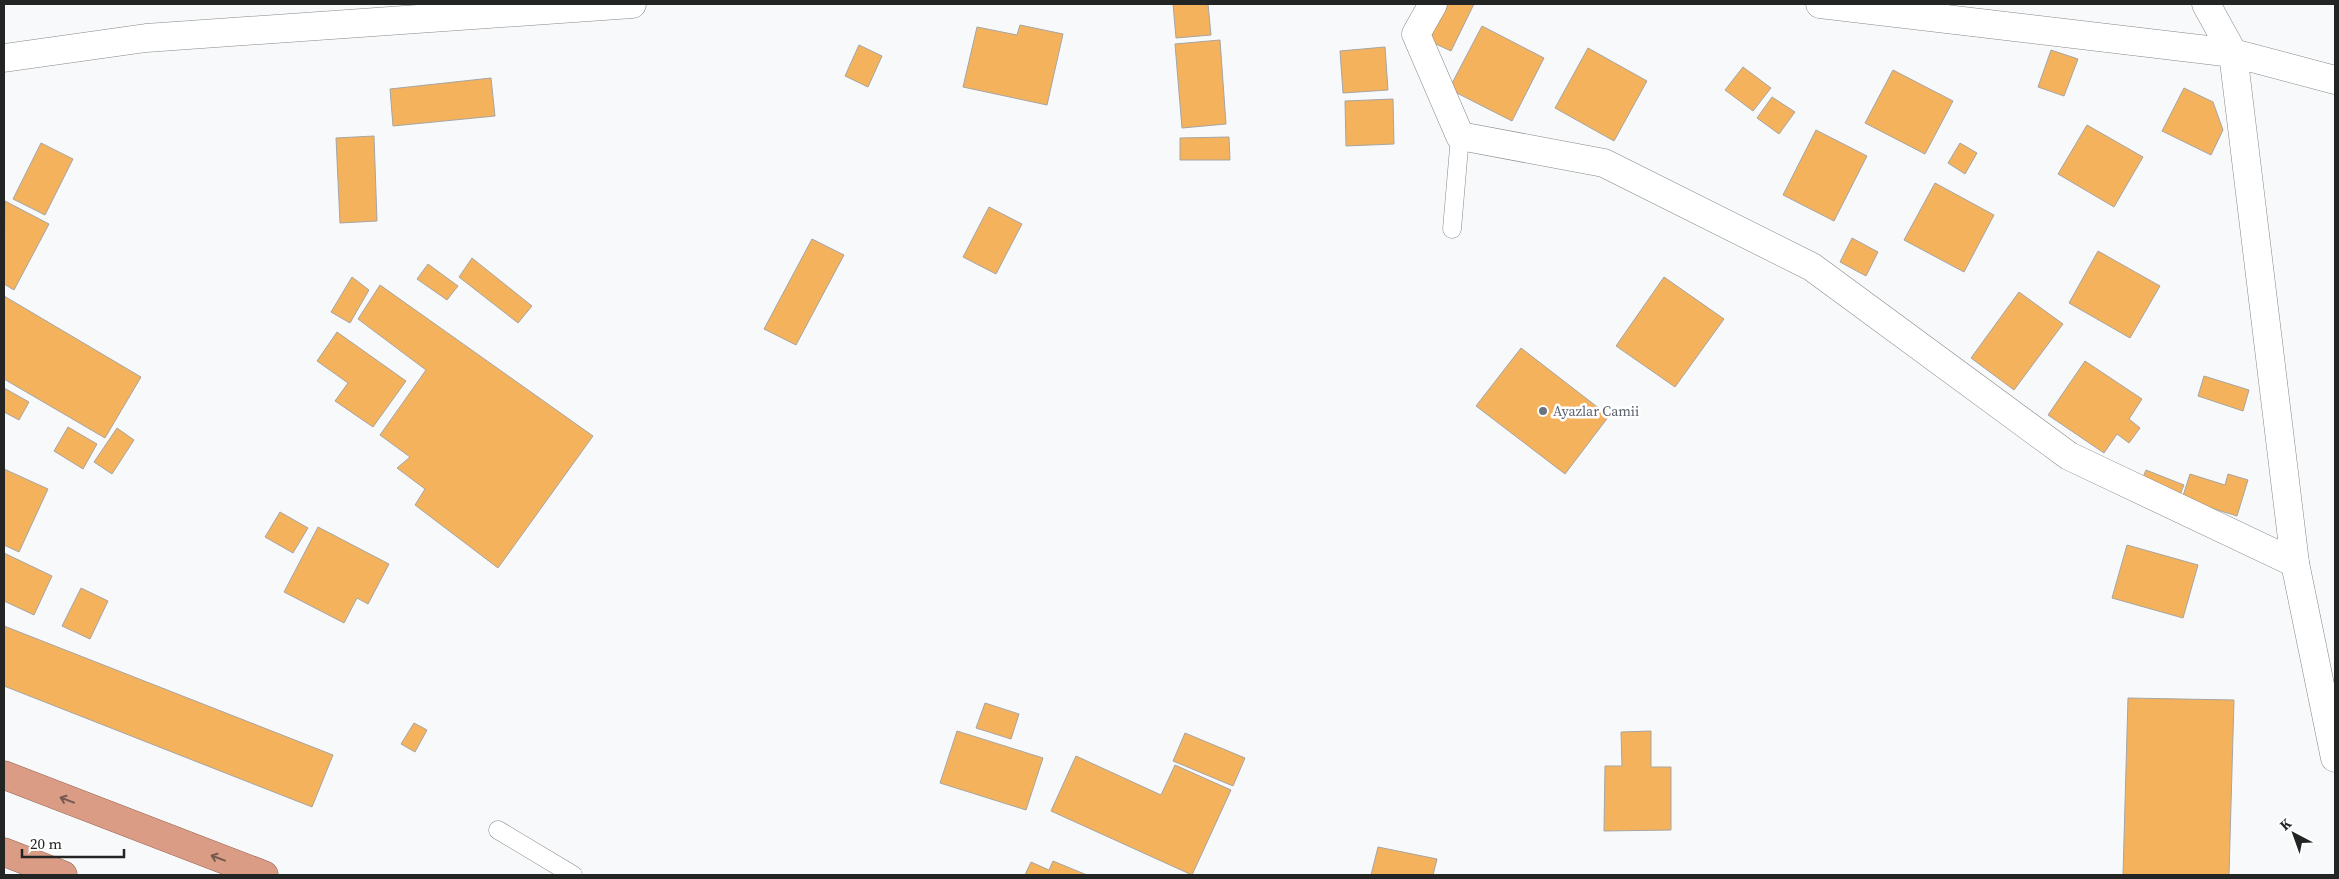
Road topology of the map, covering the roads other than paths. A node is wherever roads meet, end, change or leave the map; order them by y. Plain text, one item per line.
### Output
1 (632, 4) edge
2 (1433, 4) edge
3 (1820, 4) edge
4 (2206, 4) edge
5 (603, 5) edge
6 (2233, 53) junction
7 (4, 58) edge
8 (2335, 80) edge
9 (1460, 136) junction
10 (1452, 229) dead end
11 (2295, 563) junction
12 (2335, 758) edge
13 (4, 776) edge
14 (498, 830) dead end
15 (4, 852) edge
16 (63, 875) edge
17 (264, 875) edge
18 (573, 875) edge

1 - 5 street
2 - 9 street
3 - 6 street
4 - 6 street
5 - 7 street
6 - 8 street
6 - 11 street
9 - 10 lane
9 - 11 street
11 - 12 street
17 -> 13 highway
14 - 18 lane
15 - 16 highway

